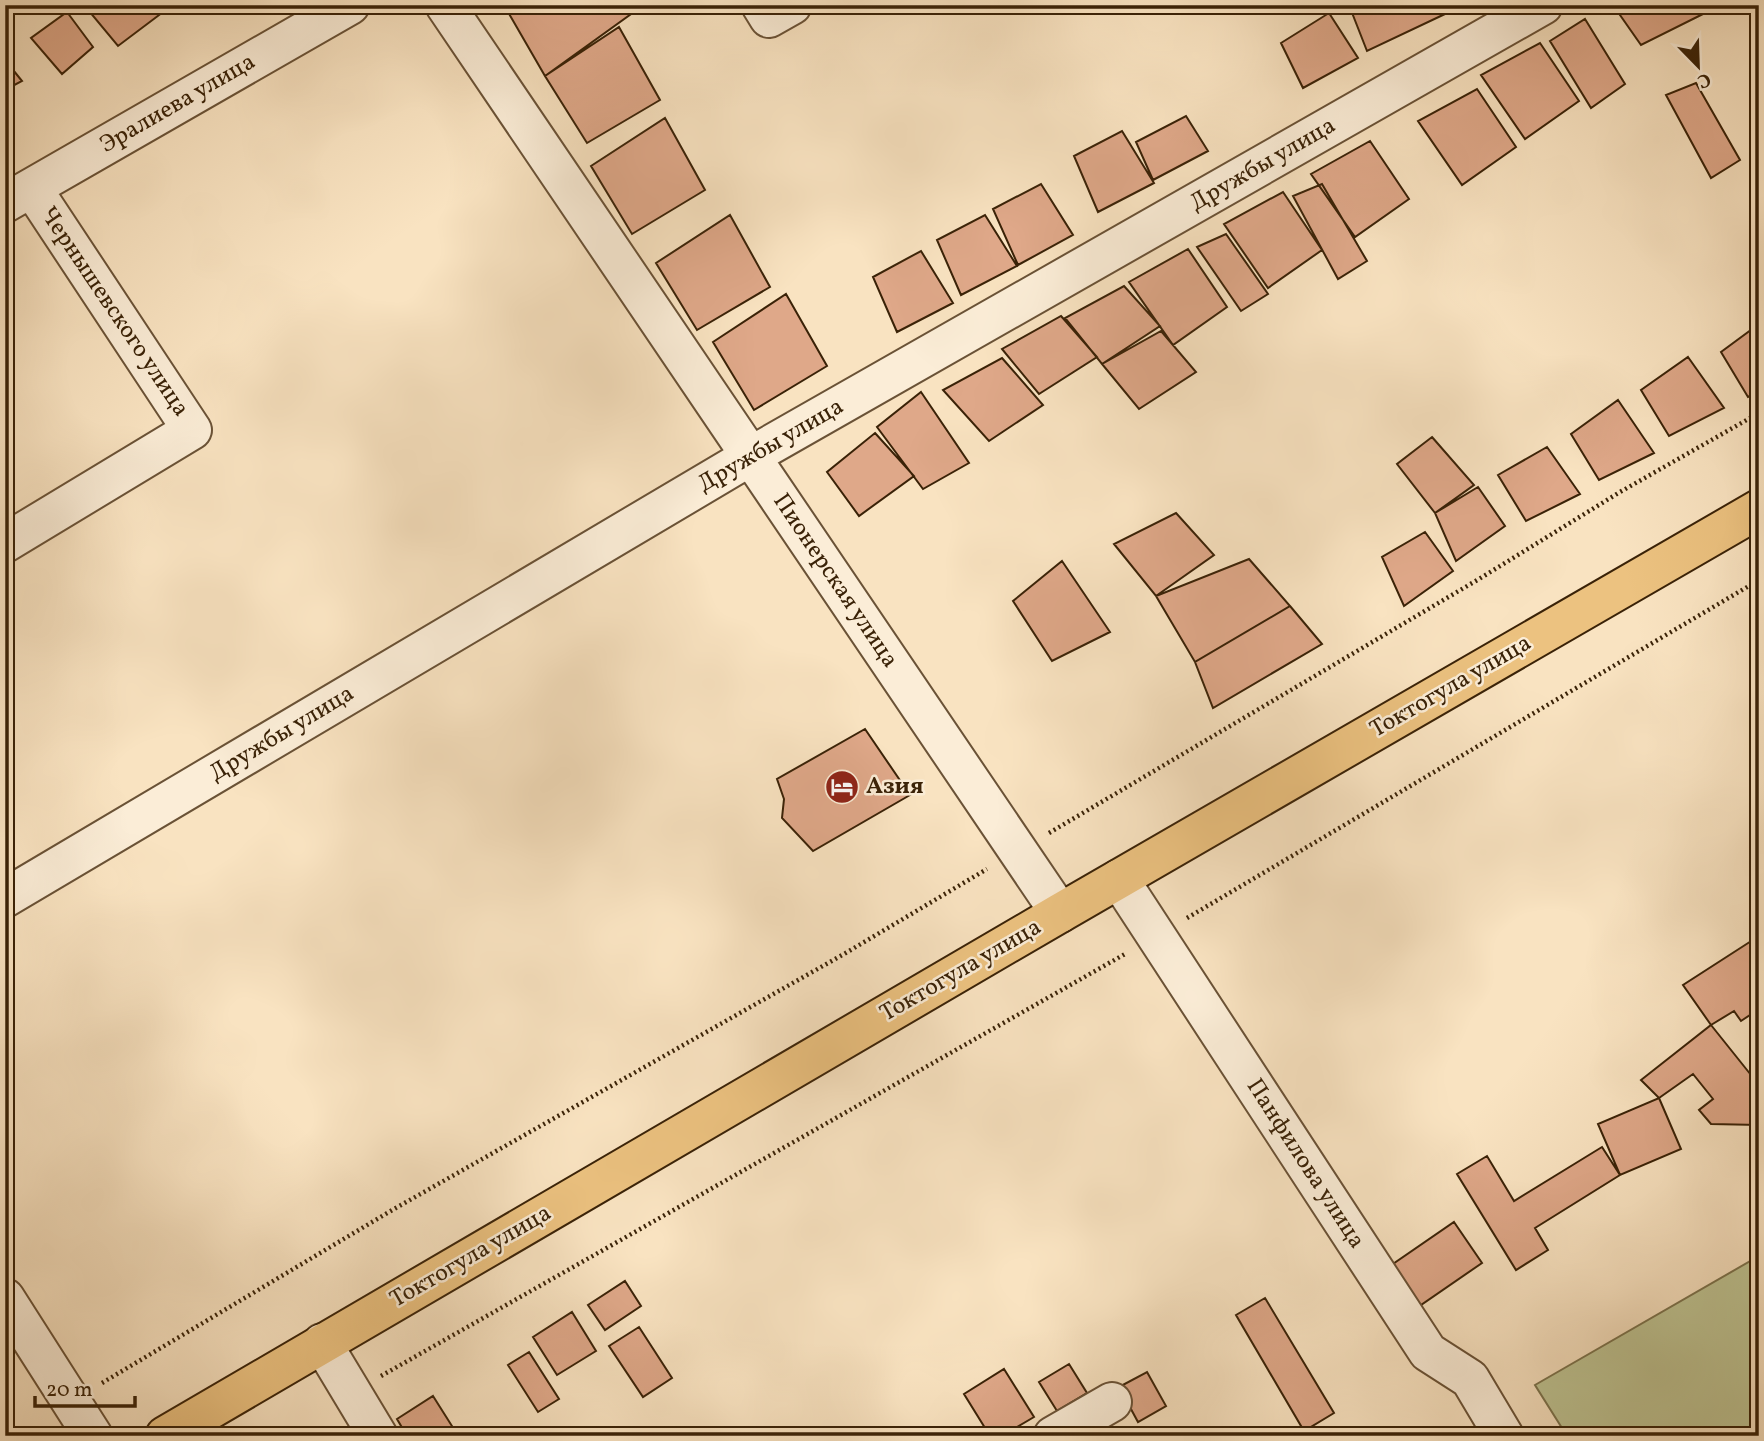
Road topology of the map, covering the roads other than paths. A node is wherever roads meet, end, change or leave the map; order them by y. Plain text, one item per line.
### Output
1 (350, 5) edge
2 (445, 5) edge
3 (761, 5) edge
4 (792, 5) edge
5 (1543, 5) edge
6 (18, 195) edge
7 (751, 457) junction
8 (1759, 509) edge
9 (5, 543) edge
10 (1119, 879) junction
11 (5, 898) edge
12 (1060, 913) junction
13 (5, 1298) edge
14 (322, 1343) junction
15 (1112, 1402) dead end
16 (93, 1436) edge
17 (165, 1436) edge
18 (377, 1436) edge
19 (1054, 1436) edge
20 (1504, 1436) edge

1 - 6 street, Эралиева улица
2 - 7 street, Пионерская улица
3 - 4 street
5 - 7 street, Дружбы улица
6 - 9 street, Чернышевского улица
7 - 11 street, Дружбы улица
7 - 12 street, Пионерская улица
8 - 10 highway, Токтогула улица
10 - 12 highway, Токтогула улица
10 - 20 street, Панфилова улица
12 - 14 highway, Токтогула улица
13 - 16 street
14 - 17 highway, Токтогула улица
14 - 18 street
15 - 19 street

